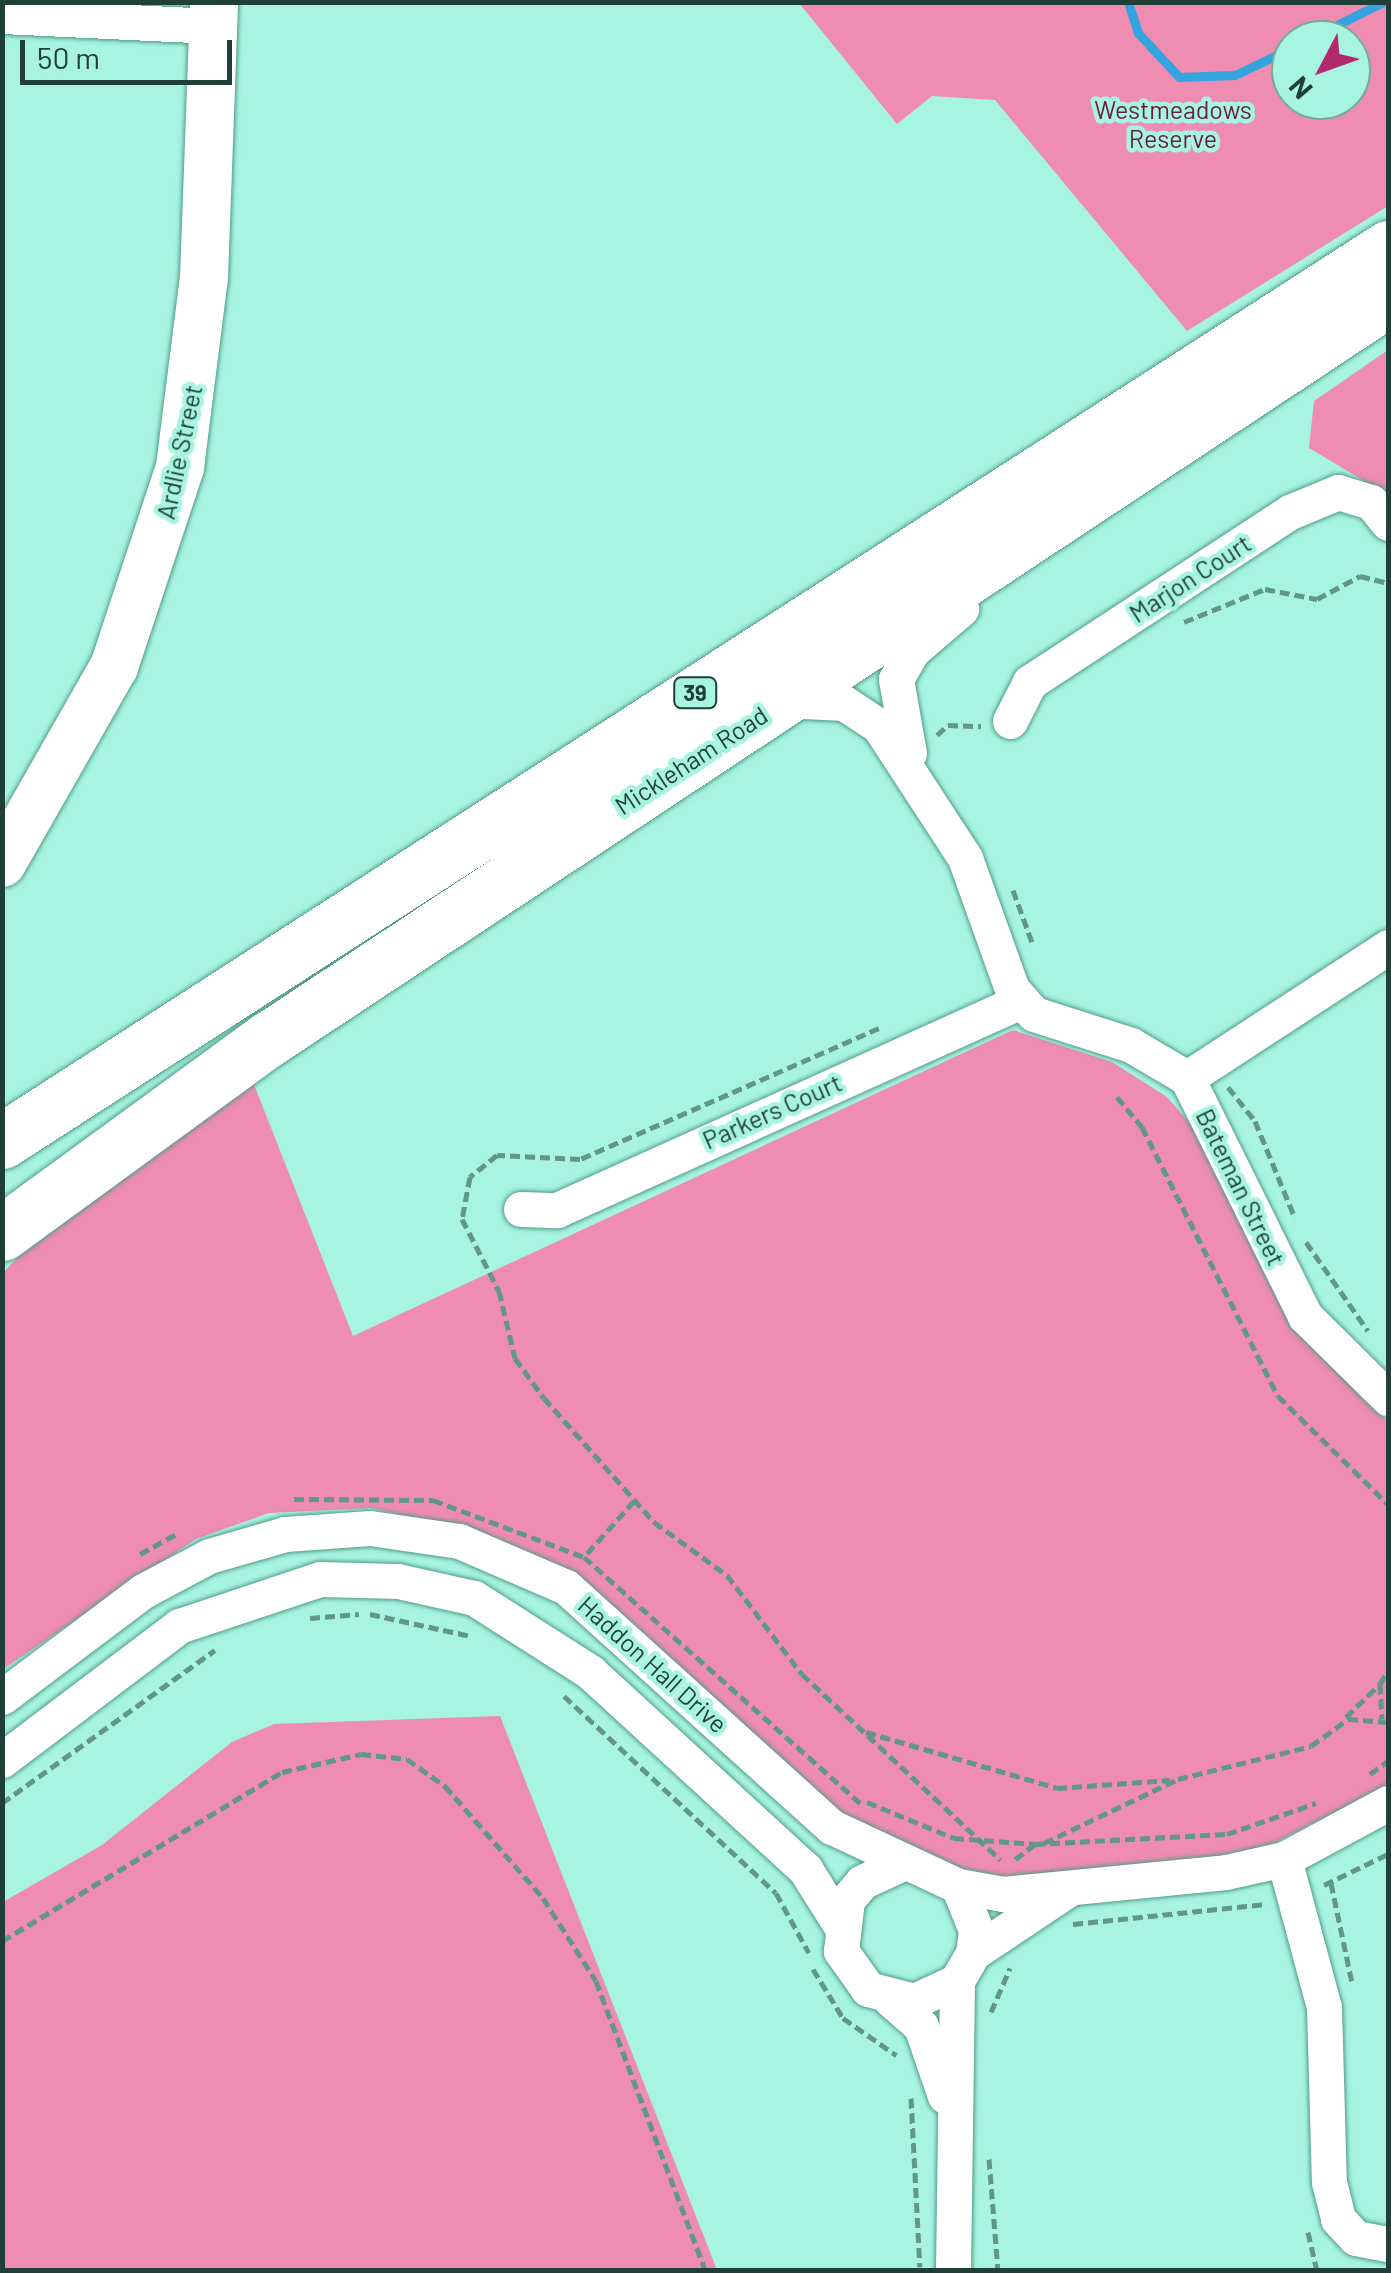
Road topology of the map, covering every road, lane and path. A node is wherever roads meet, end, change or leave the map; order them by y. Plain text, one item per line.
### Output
1 (215, 14) edge
2 (2, 16) edge
3 (1388, 248) edge
4 (1388, 299) edge
5 (1249, 391) junction
6 (1388, 523) edge
7 (1388, 583) edge
8 (1172, 627) dead end
9 (782, 700) junction
10 (1010, 720) joint
11 (924, 759) junction
12 (2, 863) edge
13 (1010, 882) dead end
14 (1388, 947) edge
15 (1035, 955) dead end
16 (1020, 1001) junction
17 (899, 1022) dead end
18 (1195, 1070) junction
19 (1116, 1097) dead end
20 (2, 1141) edge
21 (521, 1209) dead end
22 (2, 1233) edge
23 (1380, 1343) dead end
24 (1388, 1398) edge
25 (1388, 1504) edge
26 (296, 1621) dead end
27 (228, 1644) dead end
28 (490, 1644) dead end
29 (1388, 1670) edge
30 (1380, 1684) junction
31 (554, 1686) dead end
32 (2, 1697) edge
33 (1385, 1720) edge
34 (1338, 1724) junction
35 (866, 1732) junction
36 (2, 1760) edge
37 (1388, 1760) edge
38 (1178, 1780) junction
39 (1356, 1782) dead end
40 (1323, 1800) dead end
41 (867, 1802) dead end
42 (2, 1803) edge
43 (1388, 1803) edge
44 (984, 1842) junction
45 (1035, 1844) junction
46 (1044, 1844) junction
47 (1284, 1858) junction
48 (898, 1864) junction
49 (1080, 1881) junction
50 (958, 1886) junction
51 (1021, 1918) junction
52 (839, 1923) junction
53 (2, 1941) edge
54 (965, 1967) junction
55 (890, 1999) junction
56 (990, 2021) dead end
57 (904, 2068) dead end
58 (908, 2079) dead end
59 (952, 2132) junction
60 (1376, 2253) edge
61 (705, 2270) edge
62 (920, 2270) edge
63 (953, 2270) edge

1 - 2 street
1 - 12 street, Ardlie Street
3 - 20 main road, 39
4 - 5 main road, Mickleham Road / 39
5 - 9 main road, Mickleham Road / 39
5 - 11 street
6 - 10 street, Marjon Court
7 - 8 path
9 - 11 street
9 - 22 main road, Mickleham Road / 39
10 - 11 path
11 - 16 street
13 - 15 path
14 - 18 street
16 - 18 street, Bateman Street
16 - 21 street, Parkers Court
17 - 35 path
18 - 23 path
18 - 24 street, Bateman Street
19 - 25 path
26 - 28 path
27 - 42 path
29 - 30 path
30 - 33 path
30 - 34 path
31 - 57 path
32 - 48 street, Haddon Hall Drive
33 - 34 path
34 - 38 path
35 - 38 path
35 - 44 path
36 - 52 street, Haddon Hall Drive
37 - 39 path
38 - 46 path
40 - 46 path
41 - 44 path
43 - 47 street
44 - 45 path
44 - 45 path
45 - 46 path
47 - 49 street
47 - 60 street
48 - 50 street
48 - 52 street
49 - 50 street
49 - 51 street
50 - 54 street
51 - 54 street
51 - 56 path
52 - 55 street
53 - 61 path
54 - 55 street
54 - 59 street
55 - 59 street
58 - 62 path
59 - 63 street

